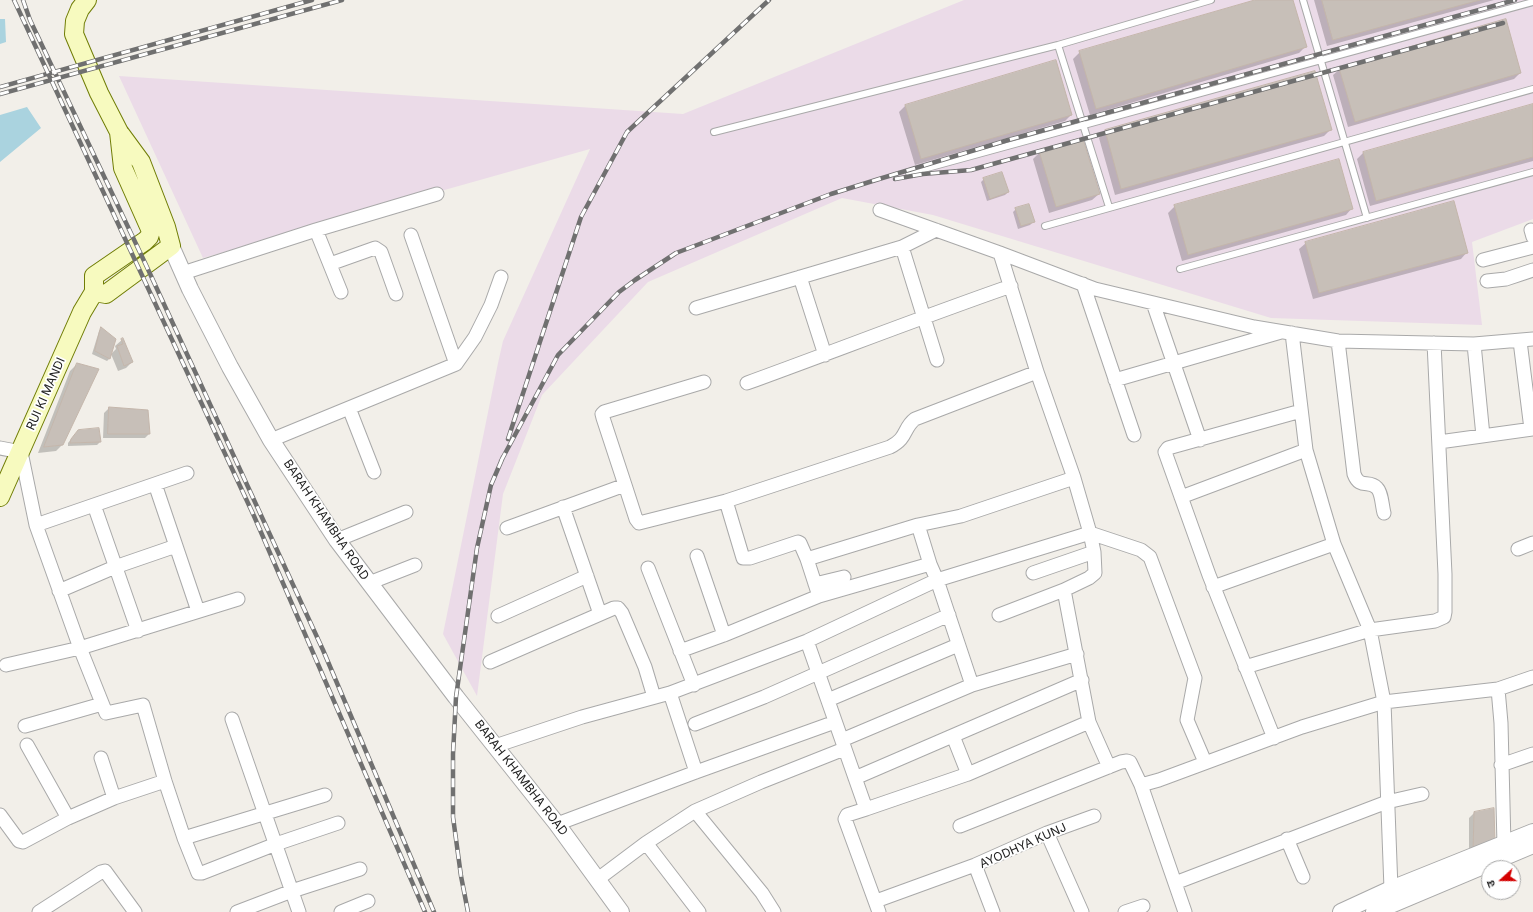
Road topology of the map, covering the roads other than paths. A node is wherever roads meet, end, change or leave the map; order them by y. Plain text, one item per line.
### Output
1 (87, 0) edge
2 (1212, 0) edge
3 (1303, 0) edge
4 (1533, 2) edge
5 (1058, 45) junction
6 (1321, 60) junction
7 (1533, 89) edge
8 (1083, 125) junction
9 (119, 132) junction
10 (714, 132) dead end
11 (1345, 143) junction
12 (1533, 172) edge
13 (909, 173) dead end
14 (437, 194) dead end
15 (1109, 207) junction
16 (880, 210) dead end
17 (1367, 218) junction
18 (1045, 226) dead end
19 (316, 230) junction
20 (936, 230) junction
21 (411, 235) dead end
22 (171, 246) junction
23 (902, 247) junction
24 (1533, 247) edge
25 (1000, 253) junction
26 (1483, 260) dead end
27 (330, 264) junction
28 (1180, 269) dead end
29 (1533, 270) edge
30 (183, 273) junction
31 (500, 277) dead end
32 (800, 277) junction
33 (1488, 281) dead end
34 (1083, 284) junction
35 (1011, 286) junction
36 (94, 292) junction
37 (341, 292) dead end
38 (396, 294) dead end
39 (1153, 303) junction
40 (696, 308) dead end
41 (923, 317) junction
42 (1287, 332) junction
43 (1527, 340) edge
44 (1338, 341) junction
45 (1434, 343) junction
46 (1474, 344) junction
47 (825, 355) junction
48 (937, 360) dead end
49 (456, 364) junction
50 (1175, 364) junction
51 (1037, 372) junction
52 (1115, 380) junction
53 (704, 382) dead end
54 (747, 383) dead end
55 (349, 408) junction
56 (1301, 411) junction
57 (1532, 429) edge
58 (1134, 435) dead end
59 (1483, 436) junction
60 (271, 440) junction
61 (1200, 440) junction
62 (1439, 442) junction
63 (0, 448) edge
64 (1306, 450) junction
65 (21, 452) junction
66 (374, 472) dead end
67 (186, 473) dead end
68 (1074, 478) junction
69 (156, 484) junction
70 (625, 485) junction
71 (1181, 497) junction
72 (0, 498) edge
73 (726, 501) junction
74 (94, 505) junction
75 (564, 507) junction
76 (406, 512) dead end
77 (1384, 513) dead end
78 (36, 525) junction
79 (918, 526) junction
80 (507, 528) dead end
81 (1090, 533) junction
82 (337, 540) junction
83 (1533, 543) edge
84 (1334, 544) junction
85 (176, 546) junction
86 (1518, 549) dead end
87 (1094, 552) junction
88 (697, 556) dead end
89 (807, 559) junction
90 (930, 564) junction
91 (415, 565) dead end
92 (115, 568) junction
93 (648, 568) dead end
94 (1033, 573) dead end
95 (587, 576) junction
96 (844, 577) dead end
97 (937, 580) junction
98 (368, 583) junction
99 (1213, 586) junction
100 (817, 590) junction
101 (1064, 590) junction
102 (59, 591) junction
103 (238, 599) dead end
104 (198, 611) junction
105 (600, 614) junction
106 (949, 615) junction
107 (999, 615) dead end
108 (498, 616) dead end
109 (1370, 630) junction
110 (138, 631) junction
111 (724, 635) junction
112 (807, 640) junction
113 (958, 646) junction
114 (80, 648) junction
115 (680, 651) junction
116 (1077, 654) junction
117 (490, 662) dead end
118 (6, 665) dead end
119 (1245, 667) junction
120 (818, 673) junction
121 (1533, 677) edge
122 (1082, 680) junction
123 (694, 685) junction
124 (972, 685) junction
125 (1498, 689) junction
126 (670, 693) junction
127 (654, 697) junction
128 (828, 700) junction
129 (1384, 702) junction
130 (102, 704) junction
131 (232, 719) dead end
132 (835, 722) junction
133 (1089, 722) junction
134 (695, 724) dead end
135 (24, 726) dead end
136 (953, 736) junction
137 (1274, 738) junction
138 (843, 744) junction
139 (27, 745) dead end
140 (495, 746) junction
141 (1533, 754) edge
142 (101, 758) dead end
143 (1205, 762) junction
144 (1501, 765) junction
145 (1109, 767) junction
146 (696, 772) junction
147 (968, 774) junction
148 (855, 778) junction
149 (165, 781) junction
150 (1141, 785) junction
151 (1422, 794) dead end
152 (324, 795) dead end
153 (114, 798) junction
154 (1387, 802) junction
155 (866, 809) junction
156 (695, 811) junction
157 (265, 813) junction
158 (0, 815) edge
159 (1094, 816) dead end
160 (68, 818) junction
161 (338, 823) dead end
162 (557, 824) junction
163 (960, 826) dead end
164 (1533, 832) edge
165 (1047, 833) junction
166 (184, 838) junction
167 (1287, 839) junction
168 (646, 843) junction
169 (276, 844) junction
170 (1504, 845) junction
171 (1533, 845) edge
172 (975, 865) junction
173 (360, 869) dead end
174 (1303, 877) dead end
175 (598, 879) junction
176 (1175, 883) junction
177 (1391, 889) junction
178 (292, 891) junction
179 (368, 901) dead end
180 (878, 906) edge
181 (1143, 906) dead end
182 (39, 912) edge
183 (135, 912) edge
184 (237, 912) edge
185 (299, 912) edge
186 (344, 912) edge
187 (621, 912) edge
188 (699, 912) edge
189 (774, 912) edge
190 (993, 912) edge
191 (1082, 912) edge
192 (1125, 912) edge
193 (1185, 912) edge
194 (1341, 912) edge
195 (1374, 912) edge

1 - 9 main road
2 - 5 lane
3 - 6 lane
4 - 6 lane
5 - 8 lane
5 - 10 lane
6 - 8 lane
6 - 11 lane
7 - 11 lane
8 - 13 lane
8 - 15 lane
9 - 22 main road
9 - 36 main road
11 - 15 lane
11 - 17 lane
12 - 17 lane
14 - 19 street
15 - 18 lane
16 - 20 street
17 - 28 lane
19 - 27 street
19 - 30 street
20 - 23 street
20 - 25 street
21 - 49 street
22 - 30 street, BARAH KHAMBHA ROAD
22 - 36 main road
23 - 32 street
23 - 41 street
24 - 26 street
25 - 34 street
25 - 35 street
27 - 37 street
27 - 38 street
29 - 33 street
30 - 60 street, BARAH KHAMBHA ROAD
31 - 49 street
32 - 40 street
32 - 47 street
34 - 39 street
34 - 52 street
35 - 41 street
35 - 51 street
36 - 65 main road, RUI KI MANDI
39 - 42 street
39 - 50 street
41 - 47 street
41 - 48 street
42 - 44 street
42 - 50 street
42 - 56 street
43 - 46 street
43 - 57 street
44 - 45 street
44 - 77 street
45 - 46 street
45 - 62 street
46 - 59 street
47 - 54 street
49 - 55 street
50 - 52 street
50 - 61 street
51 - 68 street
51 - 73 street
52 - 58 street
53 - 70 street
55 - 60 street
55 - 66 street
56 - 61 street
56 - 64 street
57 - 59 street
59 - 62 street
60 - 82 street, BARAH KHAMBHA ROAD
61 - 71 street
62 - 109 street
63 - 65 street
64 - 71 street
64 - 84 street
65 - 72 main road, RUI KI MANDI
65 - 78 street
67 - 69 street
68 - 79 street
68 - 81 street
69 - 74 street
69 - 85 street
70 - 73 street
70 - 75 street
71 - 99 street
73 - 89 street
74 - 78 street
74 - 92 street
75 - 80 street
75 - 95 street
76 - 82 street
78 - 102 street
79 - 89 street
79 - 90 street
81 - 87 street
81 - 97 street
81 - 143 street
82 - 98 street, BARAH KHAMBHA ROAD
83 - 86 street
84 - 99 street
84 - 109 street
85 - 92 street
85 - 104 street
87 - 94 street
87 - 101 street
88 - 111 street
89 - 100 street
90 - 97 street
90 - 100 street
91 - 98 street
92 - 102 street
92 - 110 street
93 - 115 street
95 - 105 street
95 - 108 street
96 - 100 street
97 - 106 street
97 - 112 street
98 - 140 street, BARAH KHAMBHA ROAD
99 - 119 street
100 - 111 street
101 - 107 street
101 - 116 street
102 - 114 street
103 - 104 street
104 - 110 street
105 - 117 street
105 - 127 street
106 - 113 street
106 - 120 street
109 - 119 street
109 - 129 street
110 - 114 street
111 - 115 street
112 - 120 street
112 - 123 street
113 - 124 street
113 - 128 street
114 - 118 street
114 - 130 street
115 - 123 street
116 - 122 street
116 - 124 street
119 - 137 street
120 - 128 street
120 - 134 street
121 - 125 street
122 - 133 street
122 - 136 street
123 - 126 street
124 - 138 street
125 - 129 street
125 - 144 street
126 - 127 street
126 - 146 street
127 - 140 street
128 - 132 street
129 - 137 street
129 - 154 street
130 - 135 street
130 - 149 street
131 - 157 street
132 - 138 street
132 - 146 street
133 - 145 street
133 - 147 street
136 - 147 street
136 - 148 street
137 - 143 street
138 - 148 street
138 - 156 street
139 - 160 street
140 - 162 street, BARAH KHAMBHA ROAD
141 - 144 street
142 - 153 street
143 - 150 street
144 - 170 street
145 - 150 street
145 - 163 street
146 - 162 street
147 - 155 street
148 - 155 street
149 - 153 street
149 - 166 street
150 - 176 street
151 - 154 street
152 - 157 street
153 - 160 street
154 - 167 street
154 - 177 street
155 - 180 street
156 - 168 street
156 - 189 street
157 - 166 street
157 - 169 street
158 - 160 street
159 - 165 street, AYODHYA KUNJ
161 - 169 street
162 - 175 street, BARAH KHAMBHA ROAD
164 - 170 street
165 - 172 street, AYODHYA KUNJ
165 - 191 street
166 - 169 street
167 - 174 street
167 - 176 street
168 - 175 street
168 - 188 street
169 - 178 street
170 - 177 street
171 - 195 street
172 - 180 street
172 - 190 street, AYODHYA KUNJ
173 - 178 street
175 - 187 street, BARAH KHAMBHA ROAD
176 - 193 street
177 - 194 street
178 - 184 street
178 - 185 street
179 - 186 street
181 - 192 street
182 - 183 street

